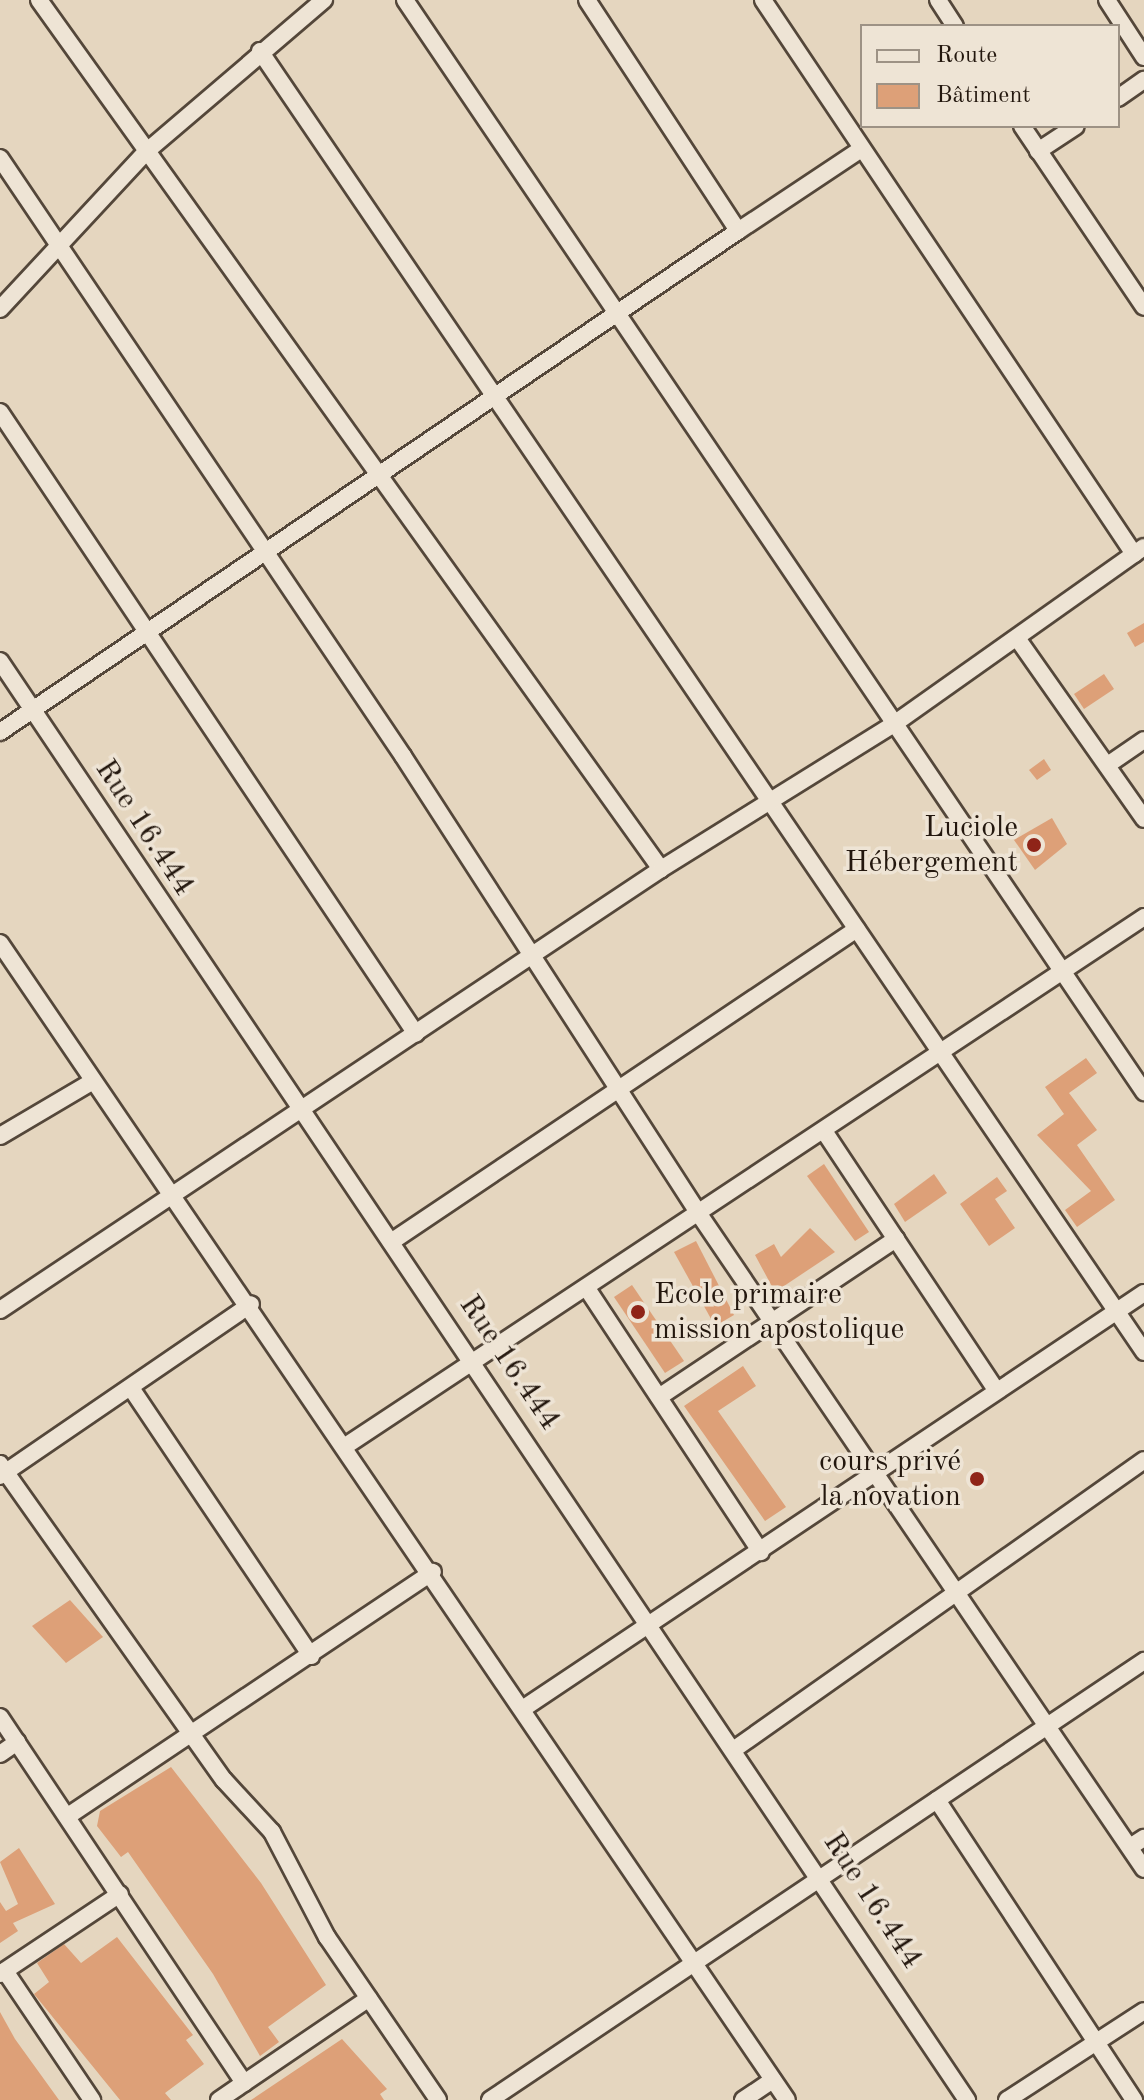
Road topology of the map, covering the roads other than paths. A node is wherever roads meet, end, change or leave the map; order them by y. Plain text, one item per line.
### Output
1 (39, 0) edge
2 (324, 0) edge
3 (405, 0) edge
4 (587, 0) edge
5 (763, 0) edge
6 (938, 0) edge
7 (1107, 0) edge
8 (954, 24) edge
9 (260, 51) junction
10 (1144, 57) edge
11 (1144, 80) edge
12 (1120, 97) edge
13 (1023, 128) edge
14 (1073, 128) edge
15 (860, 150) junction
16 (147, 151) junction
17 (1038, 151) junction
18 (0, 158) edge
19 (738, 231) junction
20 (58, 245) junction
21 (1144, 307) edge
22 (0, 309) edge
23 (616, 319) junction
24 (497, 399) junction
25 (0, 412) edge
26 (379, 481) junction
27 (1139, 550) edge
28 (268, 554) junction
29 (147, 632) junction
30 (1017, 638) junction
31 (0, 661) edge
32 (32, 710) junction
33 (894, 724) junction
34 (0, 732) edge
35 (1144, 740) edge
36 (1109, 764) junction
37 (770, 802) junction
38 (1144, 819) edge
39 (661, 869) junction
40 (1144, 917) edge
41 (857, 929) junction
42 (0, 943) edge
43 (532, 955) junction
44 (1062, 971) junction
45 (416, 1034) junction
46 (940, 1050) junction
47 (93, 1081) junction
48 (619, 1088) junction
49 (1144, 1092) edge
50 (300, 1114) junction
51 (824, 1131) junction
52 (0, 1136) edge
53 (175, 1199) junction
54 (701, 1217) junction
55 (896, 1239) junction
56 (391, 1242) junction
57 (588, 1290) junction
58 (1144, 1293) edge
59 (251, 1304) junction
60 (0, 1310) edge
61 (1116, 1311) junction
62 (773, 1321) junction
63 (1144, 1352) edge
64 (475, 1362) junction
65 (131, 1388) junction
66 (997, 1391) junction
67 (659, 1397) junction
68 (347, 1445) junction
69 (1144, 1460) edge
70 (2, 1471) edge
71 (879, 1475) junction
72 (761, 1552) junction
73 (433, 1572) junction
74 (958, 1592) junction
75 (651, 1622) junction
76 (311, 1656) junction
77 (1144, 1661) edge
78 (524, 1708) junction
79 (0, 1717) edge
80 (1048, 1725) junction
81 (193, 1735) junction
82 (17, 1742) junction
83 (736, 1748) junction
84 (0, 1754) edge
85 (937, 1800) junction
86 (68, 1816) junction
87 (1137, 1843) edge
88 (1144, 1869) edge
89 (823, 1876) junction
90 (120, 1894) junction
91 (693, 1963) junction
92 (2, 1972) edge
93 (369, 1998) junction
94 (1144, 2011) edge
95 (1096, 2042) junction
96 (773, 2080) junction
97 (244, 2083) junction
98 (92, 2100) edge
99 (219, 2100) edge
100 (438, 2100) edge
101 (490, 2100) edge
102 (743, 2100) edge
103 (787, 2100) edge
104 (967, 2100) edge
105 (1007, 2100) edge
106 (1134, 2100) edge

1 - 16 street
2 - 9 street
3 - 23 street
4 - 19 street
5 - 15 street
6 - 8 street
7 - 10 street
9 - 16 street
9 - 24 street
11 - 12 street
13 - 17 street
14 - 17 street
15 - 19 street
15 - 27 street
16 - 20 street
16 - 26 street
17 - 21 street
18 - 20 street
19 - 23 street
20 - 22 street
20 - 28 street
23 - 24 street
23 - 33 street
24 - 26 street
24 - 37 street
25 - 29 street
26 - 28 street
26 - 39 street
27 - 30 street
28 - 29 street
28 - 43 street
29 - 32 street
29 - 45 street
30 - 33 street
30 - 36 street
31 - 32 street, Rue 16.444
32 - 34 street
32 - 50 street, Rue 16.444
33 - 37 street
33 - 44 street
35 - 36 street
36 - 38 street
37 - 39 street
37 - 41 street
39 - 43 street
40 - 44 street
41 - 46 street
41 - 48 street
42 - 47 street
43 - 45 street
43 - 48 street
44 - 46 street
44 - 49 street
45 - 50 street
46 - 51 street
46 - 61 street
47 - 52 street
47 - 53 street
48 - 54 street
48 - 56 street
50 - 53 street
50 - 56 street, Rue 16.444
51 - 54 street
51 - 55 street
53 - 59 street
53 - 60 street
54 - 57 street
54 - 62 street
55 - 62 street
55 - 66 street
56 - 64 street, Rue 16.444
57 - 64 street
57 - 67 street
58 - 61 street
59 - 65 street
59 - 68 street
61 - 63 street
61 - 66 street
62 - 67 street
62 - 71 street
64 - 68 street
64 - 75 street, Rue 16.444
65 - 70 street
65 - 76 street
66 - 71 street
67 - 72 street
68 - 73 street
69 - 74 street
70 - 81 street
71 - 72 street
71 - 74 street
72 - 75 street
73 - 76 street
73 - 78 street
74 - 80 street
74 - 83 street
75 - 78 street
75 - 83 street, Rue 16.444
76 - 81 street
77 - 80 street
78 - 91 street
79 - 82 street
80 - 85 street
80 - 87 street
81 - 86 street
81 - 93 street
82 - 84 street
82 - 86 street
83 - 89 street, Rue 16.444
85 - 89 street
85 - 95 street
86 - 90 street
87 - 88 street
89 - 91 street
89 - 104 street, Rue 16.444
90 - 92 street
90 - 97 street
91 - 96 street
91 - 101 street
92 - 98 street
93 - 97 street
93 - 100 street
94 - 95 street
95 - 105 street
95 - 106 street
96 - 102 street
96 - 103 street
97 - 99 street

